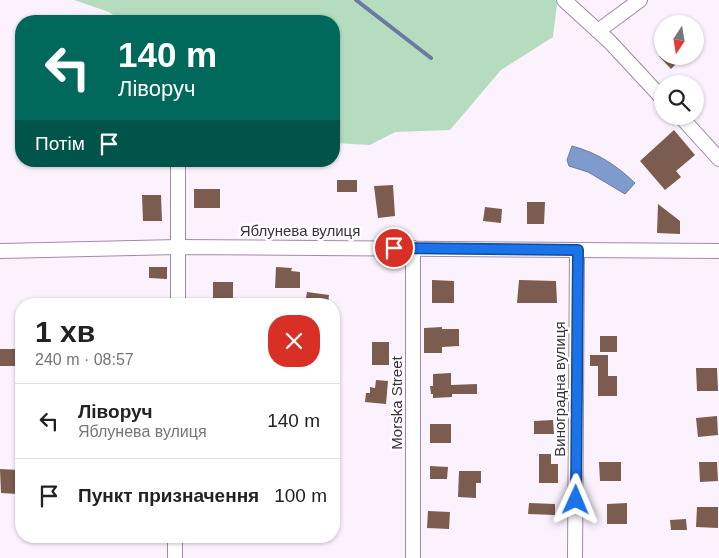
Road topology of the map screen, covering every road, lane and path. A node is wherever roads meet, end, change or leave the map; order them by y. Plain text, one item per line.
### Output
1 (564, 0) edge
2 (640, 0) edge
3 (598, 31) junction
4 (654, 90) edge
5 (688, 125) edge
6 (719, 158) edge
7 (178, 167) edge
8 (178, 247) junction
9 (413, 248) junction
10 (578, 250) junction
11 (0, 251) edge
12 (719, 251) edge
13 (178, 298) edge
14 (175, 543) edge
15 (175, 558) edge
16 (413, 558) edge
17 (575, 558) edge

1 - 3 street
2 - 3 street
3 - 4 street
5 - 6 street
7 - 8 street
8 - 9 street, Яблунева вулиця
8 - 11 street, Яблунева вулиця
8 - 13 street
9 - 10 street, Яблунева вулиця
9 - 16 street, Morska Street
10 - 12 street, Яблунева вулиця
10 - 17 street, Виноградна вулиця
14 - 15 street

